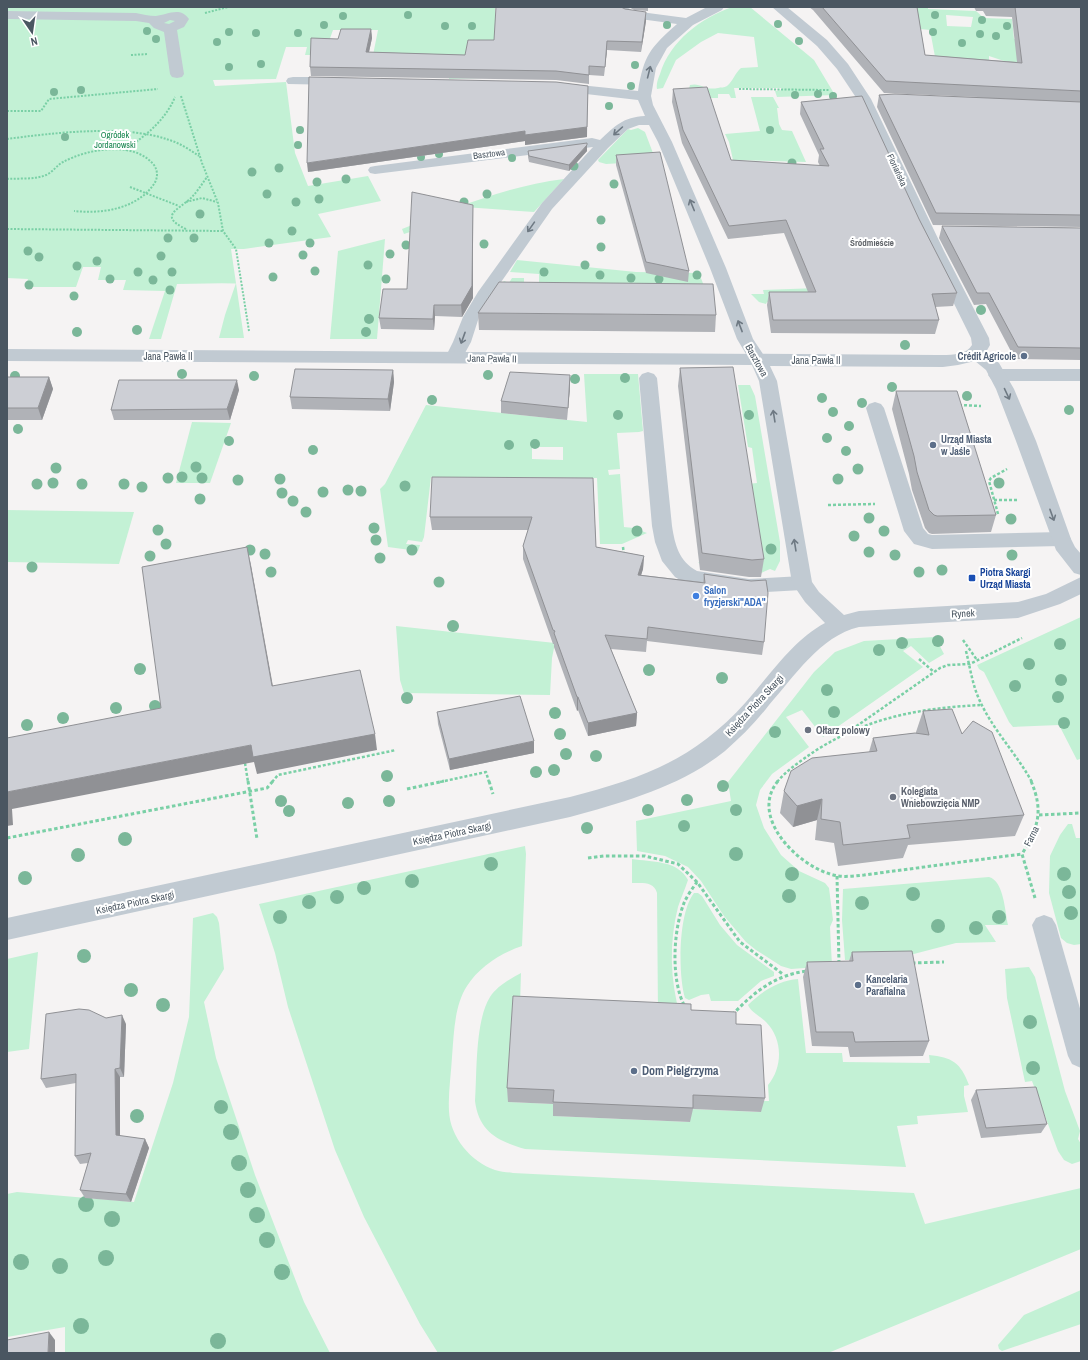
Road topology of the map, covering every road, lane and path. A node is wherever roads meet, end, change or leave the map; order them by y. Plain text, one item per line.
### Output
1 (618, 7) edge
2 (717, 7) edge
3 (779, 7) edge
4 (7, 15) edge
5 (688, 22) junction
6 (177, 74) dead end
7 (293, 81) dead end
8 (351, 81) edge
9 (548, 86) edge
10 (160, 89) dead end
11 (739, 89) dead end
12 (836, 90) dead end
13 (180, 92) dead end
14 (176, 96) dead end
15 (644, 96) junction
16 (7, 111) edge
17 (654, 120) junction
18 (147, 135) junction
19 (7, 139) edge
20 (603, 145) junction
21 (124, 151) junction
22 (200, 157) junction
23 (375, 170) dead end
24 (207, 176) junction
25 (7, 179) edge
26 (130, 187) dead end
27 (145, 194) junction
28 (183, 203) junction
29 (218, 203) junction
30 (179, 206) junction
31 (74, 211) dead end
32 (7, 229) edge
33 (188, 230) junction
34 (223, 231) junction
35 (250, 337) dead end
36 (975, 353) junction
37 (7, 355) edge
38 (454, 358) junction
39 (758, 360) junction
40 (997, 375) junction
41 (1081, 375) edge
42 (648, 378) dead end
43 (958, 405) edge
44 (988, 407) dead end
45 (875, 408) dead end
46 (1007, 468) dead end
47 (994, 500) junction
48 (1018, 500) dead end
49 (877, 504) dead end
50 (828, 505) dead end
51 (1061, 539) junction
52 (1005, 540) junction
53 (623, 547) dead end
54 (624, 556) edge
55 (1081, 568) edge
56 (802, 583) junction
57 (1081, 585) edge
58 (840, 624) junction
59 (962, 639) dead end
60 (966, 651) dead end
61 (919, 659) dead end
62 (977, 660) dead end
63 (970, 664) junction
64 (934, 672) junction
65 (982, 705) junction
66 (839, 737) junction
67 (396, 750) dead end
68 (245, 764) edge
69 (407, 789) dead end
70 (250, 792) junction
71 (493, 794) dead end
72 (1081, 813) edge
73 (1039, 815) junction
74 (7, 838) edge
75 (256, 840) dead end
76 (1022, 854) junction
77 (588, 858) dead end
78 (837, 876) junction
79 (697, 882) junction
80 (1044, 926) joint
81 (7, 929) edge
82 (944, 962) dead end
83 (907, 964) edge
84 (839, 965) junction
85 (847, 965) edge
86 (839, 970) edge
87 (811, 971) edge
88 (784, 975) junction
89 (687, 1008) edge
90 (730, 1016) edge
91 (1081, 1056) edge

1 - 5 lane
2 - 5 lane
3 - 36 street, Floriańska
4 - 6 street
15 -> 5 lane
7 - 8 lane
9 - 15 lane
10 - 16 path
11 - 12 path
13 - 22 path
14 - 18 path
15 - 17 lane, Basztowa
17 -> 20 lane
39 -> 17 lane, Basztowa
18 - 19 path
18 - 21 path
18 - 22 path
20 - 23 lane, Basztowa
20 -> 38 lane
21 - 25 path
21 - 27 path
22 - 24 path
24 - 28 path
24 - 29 path
26 - 27 path
27 - 30 path
27 - 31 path
28 - 29 path
28 - 30 path
29 - 34 path
30 - 33 path
32 - 33 path
33 - 34 path
34 - 35 path
36 - 39 street, Jana Pawła II
36 - 40 street
37 - 38 street, Jana Pawła II
38 - 39 street, Jana Pawła II
56 -> 39 street, Basztowa
40 - 41 street
40 -> 51 street
42 - 56 lane
43 - 44 path
45 - 52 lane
46 - 47 path
47 - 48 path
47 - 52 path
49 - 50 path
51 - 52 lane
51 - 55 street
53 - 54 path
56 - 58 street, Basztowa
57 - 58 street, Rynek
58 - 81 street, Księdza Piotra Skargi
59 - 62 path
60 - 63 path, Farna
61 - 64 path
63 - 64 path
63 - 65 path, Farna
64 - 66 path
65 - 66 path
65 - 73 path, Farna
66 - 78 path
67 - 70 path
68 - 70 path
69 - 71 path
70 - 74 path
70 - 75 path
72 - 73 path
73 - 76 path, Farna
76 - 78 path
76 - 80 path, Farna
77 - 79 path
78 - 84 path
79 - 88 path
79 - 89 path
80 - 91 lane
82 - 83 path
84 - 85 path
84 - 86 path
87 - 88 path
88 - 90 path

